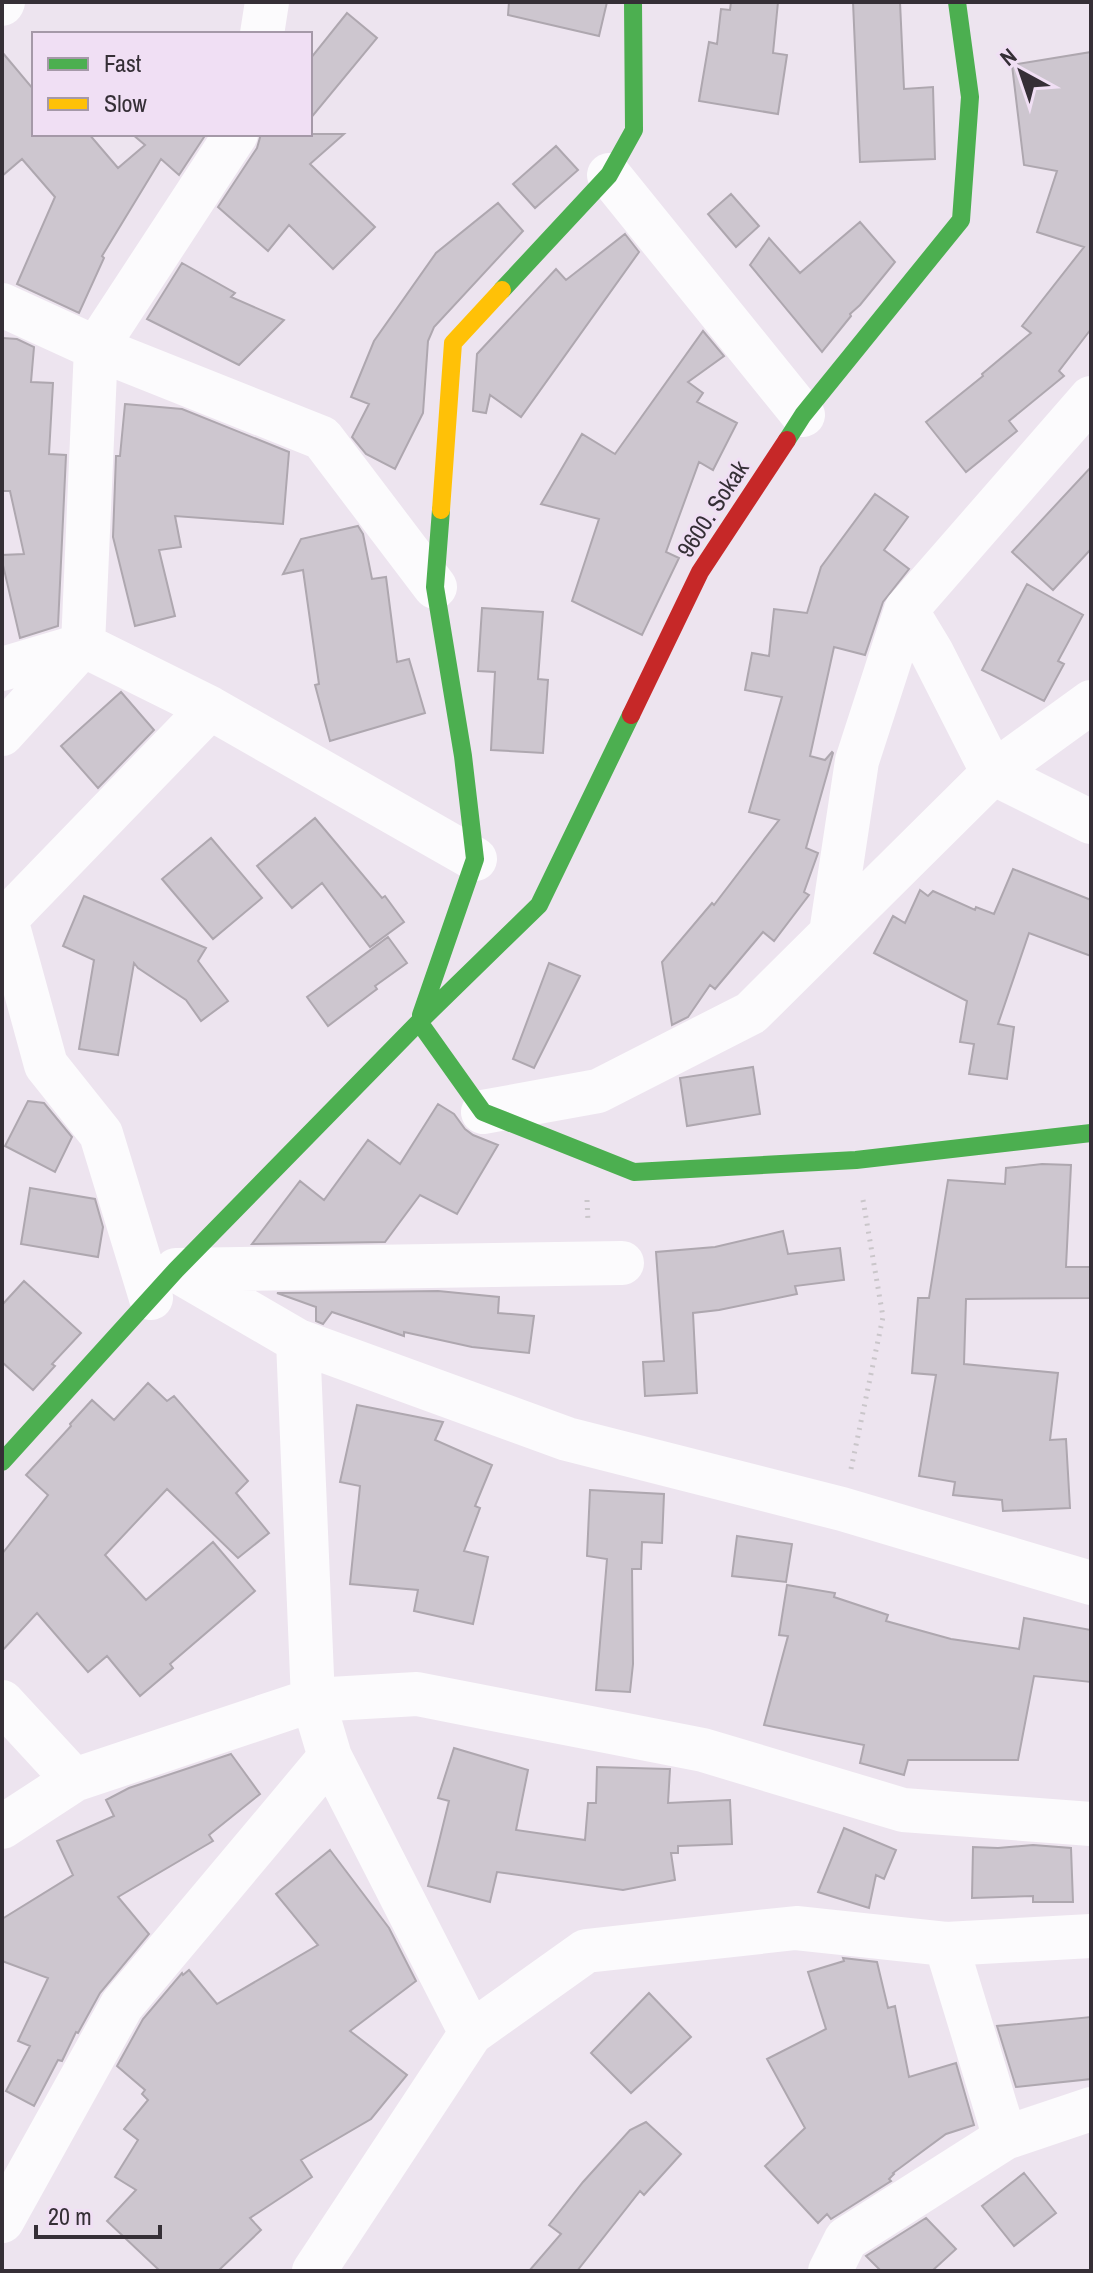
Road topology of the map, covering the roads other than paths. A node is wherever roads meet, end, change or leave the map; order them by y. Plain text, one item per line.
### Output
1 (267, 2) edge
2 (633, 2) edge
3 (957, 2) edge
4 (262, 32) edge
5 (235, 136) edge
6 (609, 175) junction
7 (2, 305) edge
8 (96, 348) junction
9 (1091, 398) edge
10 (803, 415) junction
11 (435, 587) junction
12 (906, 610) junction
13 (83, 645) junction
14 (5, 658) edge
15 (1091, 702) edge
16 (210, 708) junction
17 (2, 734) edge
18 (993, 773) junction
19 (1091, 822) edge
20 (475, 859) junction
21 (831, 933) junction
22 (419, 1022) junction
23 (483, 1112) junction
24 (1091, 1133) edge
25 (606, 1263) road end
26 (164, 1284) junction
27 (298, 1341) junction
28 (2, 1462) edge
29 (1091, 1583) edge
30 (313, 1700) junction
31 (2, 1702) edge
32 (330, 1757) junction
33 (74, 1780) junction
34 (1091, 1824) edge
35 (2, 1827) edge
36 (1091, 1936) edge
37 (946, 1944) junction
38 (471, 2033) junction
39 (1091, 2109) edge
40 (1005, 2138) junction
41 (2, 2221) edge
42 (314, 2271) edge
43 (830, 2271) edge

1 - 4 street
2 - 6 street
3 - 10 street, 9600. Sokak
5 - 8 street
6 - 10 street
6 - 11 street
7 - 8 street
8 - 11 street
8 - 13 street
9 - 12 street
10 - 22 street, 9600. Sokak
11 - 20 street
12 - 18 street
12 - 21 street
13 - 14 street
13 - 16 street
13 - 17 street
15 - 18 street
16 - 20 street
16 - 26 street
18 - 19 street
18 - 21 street
20 - 22 street
21 - 23 street
22 - 23 street
22 - 26 street, 9600. Sokak
23 - 24 street
25 - 26 street
26 - 27 street
26 - 28 street, 9600. Sokak
27 - 29 street
27 - 30 street
30 - 32 street
30 - 33 street
30 - 34 street
31 - 33 street
32 - 38 street
32 - 41 street
33 - 35 street
36 - 37 street
37 - 38 street
37 - 40 street
38 - 42 street
39 - 40 street
40 - 43 street

